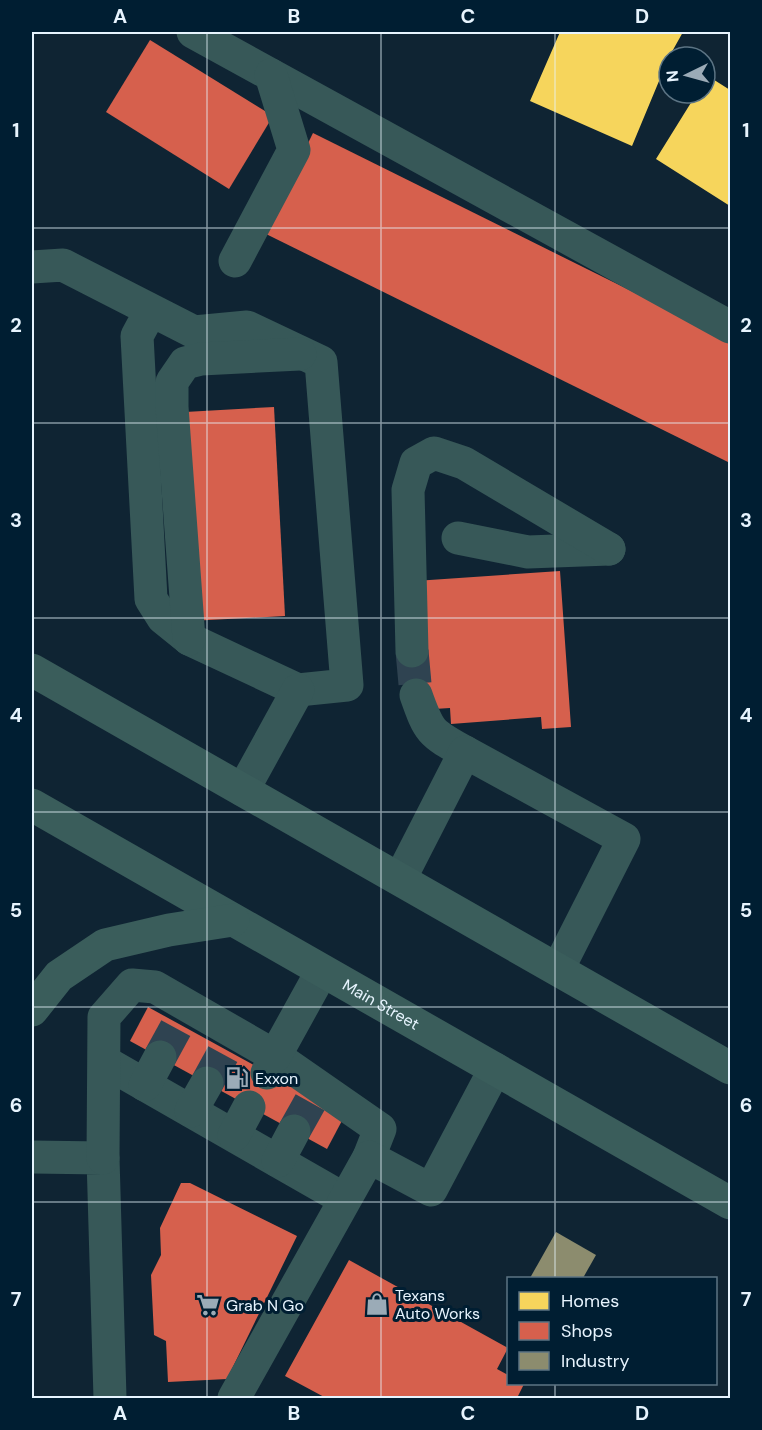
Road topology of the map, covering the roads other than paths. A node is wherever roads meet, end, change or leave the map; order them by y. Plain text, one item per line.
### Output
1 (193, 32) edge
2 (271, 75) junction
3 (235, 261) dead end
4 (32, 267) edge
5 (152, 310) junction
6 (730, 327) edge
7 (304, 354) junction
8 (458, 538) dead end
9 (189, 639) junction
10 (412, 651) tunnel mouth
11 (32, 670) edge
12 (298, 690) junction
13 (416, 695) tunnel mouth
14 (465, 752) junction
15 (243, 790) junction
16 (32, 805) edge
17 (400, 879) junction
18 (233, 920) junction
19 (558, 969) junction
20 (322, 970) junction
21 (32, 1010) edge
22 (105, 1062) junction
23 (271, 1064) junction
24 (730, 1068) edge
25 (495, 1069) junction
26 (207, 1083) tunnel mouth
27 (249, 1107) dead end
28 (191, 1112) junction
29 (294, 1131) tunnel mouth
30 (234, 1135) junction
31 (32, 1157) edge
32 (369, 1157) junction
33 (103, 1158) junction
34 (278, 1161) junction
35 (344, 1199) junction
36 (730, 1203) edge
37 (110, 1398) edge
38 (234, 1398) edge

1 - 2 lane
2 - 3 lane
2 - 6 lane
4 - 5 lane
5 - 7 lane
5 - 9 lane
7 - 9 lane
7 - 12 lane
8 - 10 lane
9 - 12 lane
11 - 15 main road
12 - 15 lane
13 - 14 lane
14 - 17 lane
14 - 19 lane
15 - 17 main road
16 - 18 main road, Main Street
17 - 19 main road
18 - 20 main road, Main Street
18 - 21 main road
19 - 24 main road
20 - 23 lane
20 - 25 main road, Main Street
22 - 23 lane
22 - 28 lane
22 - 33 lane
23 - 32 lane
25 - 32 lane
25 - 36 main road, Main Street
26 - 28 lane
27 - 30 lane
28 - 30 lane
29 - 34 lane
30 - 34 lane
31 - 33 lane
32 - 35 lane
33 - 37 lane
34 - 35 lane
35 - 38 lane

